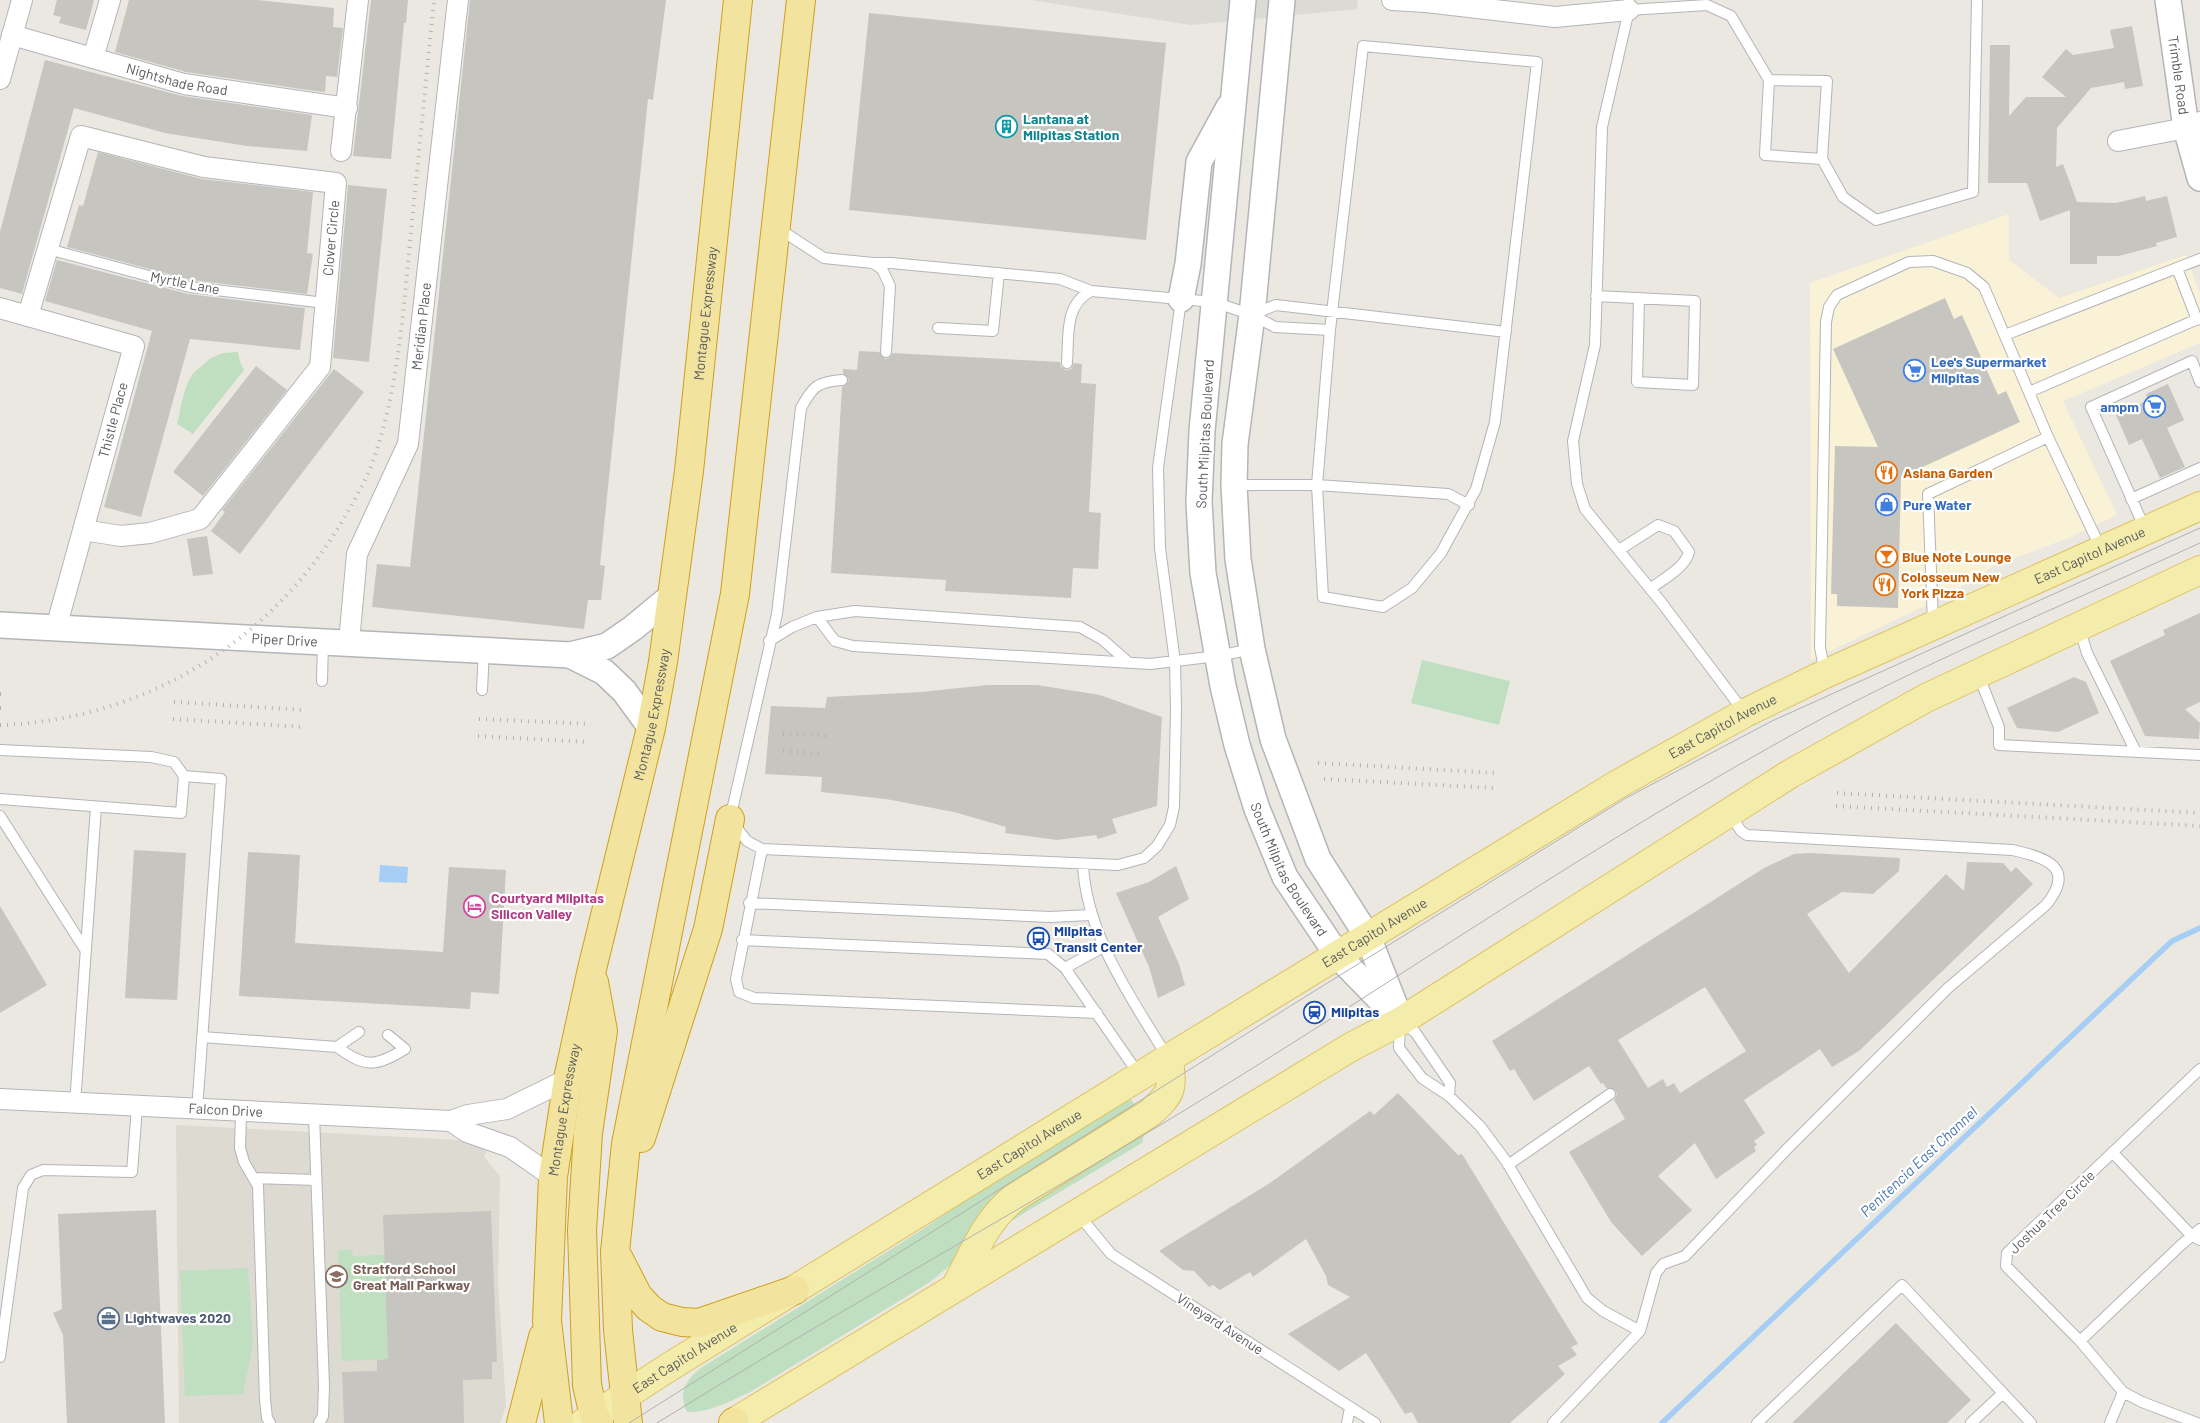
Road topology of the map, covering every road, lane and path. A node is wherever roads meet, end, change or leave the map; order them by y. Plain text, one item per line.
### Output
1 (22, 0) edge
2 (110, 0) edge
3 (352, 0) edge
4 (358, 0) edge
5 (458, 0) edge
6 (738, 0) edge
7 (801, 0) edge
8 (1243, 0) edge
9 (1282, 0) edge
10 (1392, 0) edge
11 (1977, 0) edge
12 (2168, 0) edge
13 (1630, 5) edge
14 (12, 35) junction
15 (93, 58) junction
16 (0, 79) edge
17 (1769, 80) junction
18 (1234, 98) junction
19 (347, 108) junction
20 (2193, 125) edge
21 (2118, 141) dead end
22 (342, 151) dead end
23 (1822, 159) junction
24 (2200, 178) edge
25 (776, 228) junction
26 (48, 249) junction
27 (2200, 259) edge
28 (873, 263) junction
29 (2177, 268) junction
30 (998, 273) junction
31 (1091, 291) junction
32 (1596, 296) junction
33 (1639, 298) junction
34 (1181, 299) junction
35 (325, 302) junction
36 (1214, 302) junction
37 (0, 308) edge
38 (1332, 310) junction
39 (1252, 315) junction
40 (28, 316) junction
41 (2198, 319) edge
42 (938, 328) dead end
43 (1330, 330) junction
44 (1506, 332) junction
45 (2004, 335) junction
46 (886, 352) dead end
47 (1067, 363) dead end
48 (842, 380) dead end
49 (2200, 382) edge
50 (2029, 392) junction
51 (2048, 437) junction
52 (2200, 468) edge
53 (1234, 485) junction
54 (1317, 485) junction
55 (2131, 499) junction
56 (1469, 505) junction
57 (2200, 506) edge
58 (83, 530) junction
59 (2146, 530) junction
60 (1619, 550) junction
61 (2101, 550) junction
62 (2200, 570) edge
63 (1650, 589) junction
64 (673, 595) junction
65 (817, 617) junction
66 (0, 625) edge
67 (1933, 626) junction
68 (2078, 626) junction
69 (56, 628) junction
70 (323, 641) junction
71 (769, 641) junction
72 (349, 642) junction
73 (1252, 649) junction
74 (484, 650) junction
75 (570, 655) junction
76 (1218, 656) junction
77 (1128, 662) junction
78 (1174, 662) junction
79 (1978, 673) junction
80 (1825, 674) junction
81 (322, 681) dead end
82 (482, 690) dead end
83 (1745, 713) junction
84 (651, 728) junction
85 (0, 750) edge
86 (2135, 750) junction
87 (2200, 755) edge
88 (184, 776) junction
89 (0, 799) edge
90 (96, 806) junction
91 (1728, 812) junction
92 (0, 816) edge
93 (730, 819) junction
94 (762, 848) junction
95 (1083, 864) junction
96 (749, 903) junction
97 (1091, 915) junction
98 (1368, 937) junction
99 (742, 940) junction
100 (1105, 946) junction
101 (86, 951) junction
102 (1338, 956) junction
103 (1065, 968) junction
104 (592, 969) junction
105 (1097, 1014) junction
106 (1401, 1021) junction
107 (359, 1032) dead end
108 (388, 1035) dead end
109 (202, 1037) junction
110 (337, 1047) junction
111 (1169, 1058) junction
112 (2200, 1069) edge
113 (1140, 1076) junction
114 (568, 1080) junction
115 (1610, 1094) dead end
116 (1449, 1096) junction
117 (0, 1099) edge
118 (75, 1104) junction
119 (137, 1107) junction
120 (197, 1110) junction
121 (241, 1112) junction
122 (314, 1115) junction
123 (451, 1121) junction
124 (2113, 1153) junction
125 (1508, 1165) junction
126 (553, 1177) junction
127 (254, 1178) junction
128 (316, 1180) junction
129 (621, 1196) junction
130 (1077, 1213) junction
131 (2197, 1235) edge
132 (615, 1252) junction
133 (956, 1286) junction
134 (796, 1290) junction
135 (547, 1321) junction
136 (1640, 1331) junction
137 (2080, 1341) junction
138 (0, 1357) edge
139 (2123, 1392) junction
140 (2003, 1393) junction
141 (626, 1395) junction
142 (1350, 1408) junction
143 (592, 1421) edge
144 (270, 1423) edge
145 (320, 1423) edge
146 (521, 1423) edge
147 (559, 1423) edge
148 (628, 1423) edge
149 (733, 1423) edge
150 (1347, 1423) edge
151 (1374, 1423) edge
152 (1553, 1423) edge
153 (1757, 1423) edge
154 (1971, 1423) edge
155 (2031, 1423) edge
156 (2110, 1423) edge
157 (2196, 1423) edge

1 - 14 street
2 - 15 street
3 - 4 street
4 - 19 street
5 - 72 street, Meridian Place
6 - 64 highway, Montague Expressway
7 - 25 highway
8 - 18 street, South Milpitas Boulevard
9 - 39 street
10 - 13 street
11 - 23 lane
12 - 20 street, Trimble Road
13 - 17 lane
13 - 32 lane
14 - 15 street, Nightshade Road
14 - 16 street
15 - 19 street, Nightshade Road
17 - 23 lane
17 - 23 lane
18 - 34 street
18 - 36 street, South Milpitas Boulevard
19 - 22 street
20 - 21 street
20 - 24 street, Trimble Road
25 - 28 lane
25 - 129 highway
26 - 35 lane, Myrtle Lane
26 - 35 street, Clover Circle
26 - 40 street, Clover Circle
27 - 29 lane
28 - 30 lane
28 - 46 lane
29 - 41 lane
29 - 45 lane
30 - 31 lane
30 - 42 lane
31 - 34 lane
31 - 47 lane
32 - 33 lane
32 - 60 lane
33 - 33 lane
34 - 36 lane
34 - 78 lane
35 - 58 street, Clover Circle
36 - 39 lane
36 - 76 street, South Milpitas Boulevard
37 - 40 street, Thistle Place
38 - 39 lane
38 - 43 lane
38 - 44 lane
38 - 44 lane
39 - 43 lane
39 - 53 street
40 - 58 street, Thistle Place
41 - 50 lane
43 - 54 lane
44 - 56 lane
45 - 50 lane
45 - 80 lane
48 - 71 lane
49 - 55 lane
50 - 51 lane
51 - 61 lane
51 - 67 lane
52 - 55 lane
53 - 54 lane
53 - 73 street
54 - 56 lane
54 - 56 lane
55 - 59 lane
57 - 59 main road, East Capitol Avenue
58 - 69 street, Thistle Place
59 - 61 main road, East Capitol Avenue
60 - 63 lane
60 - 63 lane
61 - 67 main road, East Capitol Avenue
62 - 68 main road
63 - 83 lane
64 - 75 street, Piper Drive
64 - 84 highway, Montague Expressway
65 - 71 lane
65 - 77 lane
65 - 77 lane
66 - 69 street, Piper Drive
67 - 80 main road, East Capitol Avenue
68 - 79 main road
68 - 86 lane
69 - 70 street, Piper Drive
70 - 72 street, Piper Drive
70 - 81 lane
71 - 93 lane
72 - 74 street, Piper Drive
73 - 76 lane
73 - 98 street
74 - 75 street, Piper Drive
74 - 82 lane
75 - 84 street, Piper Drive
76 - 78 lane
76 - 102 street, South Milpitas Boulevard
77 - 78 lane
78 - 95 lane
79 - 86 lane
79 - 91 main road
80 - 83 main road, East Capitol Avenue
83 - 98 main road, East Capitol Avenue
84 - 104 highway, Montague Expressway
85 - 88 lane
86 - 87 lane
88 - 90 lane
88 - 109 lane
89 - 90 lane
90 - 101 lane
91 - 106 main road
91 - 136 lane
92 - 101 lane
93 - 94 lane
93 - 129 highway
94 - 95 lane
94 - 96 lane
95 - 97 lane
96 - 97 lane
96 - 99 lane
97 - 100 lane
98 - 102 main road, East Capitol Avenue
98 - 106 street
99 - 103 lane
99 - 105 lane
100 - 103 lane
100 - 111 lane
101 - 118 lane
102 - 106 street, South Milpitas Boulevard
102 - 111 main road, East Capitol Avenue
103 - 105 lane
104 - 114 highway, Montague Expressway
104 - 143 highway
105 - 113 lane
106 - 116 lane
106 - 116 lane
106 - 130 main road
107 - 110 lane
108 - 110 lane
109 - 110 lane
109 - 120 lane
111 - 113 main road, East Capitol Avenue
111 - 133 main road
112 - 124 lane, Joshua Tree Circle
113 - 134 main road, East Capitol Avenue
114 - 123 street, Falcon Drive
114 - 126 highway, Montague Expressway
115 - 125 lane
116 - 125 lane
117 - 118 street, Falcon Drive
118 - 119 street, Falcon Drive
119 - 120 street, Falcon Drive
119 - 138 lane
120 - 121 street, Falcon Drive
121 - 122 street, Falcon Drive
121 - 127 lane
122 - 123 street, Falcon Drive
122 - 128 lane
123 - 126 street, Falcon Drive
124 - 131 lane
124 - 137 lane, Joshua Tree Circle
125 - 136 lane
126 - 135 highway, Montague Expressway
127 - 128 lane
127 - 144 lane
128 - 145 lane
129 - 132 highway
130 - 133 main road
130 - 142 lane, Vineyard Avenue
131 - 137 lane
132 - 134 highway
132 - 141 highway
133 - 149 main road
134 - 141 main road, East Capitol Avenue
135 - 146 highway
135 - 147 highway, Montague Expressway
136 - 152 lane
137 - 139 lane, Joshua Tree Circle
139 - 156 lane
139 - 157 lane, Joshua Tree Circle
140 - 153 lane
140 - 154 lane
140 - 155 lane
141 - 143 main road, East Capitol Avenue
141 - 148 highway
142 - 150 lane
142 - 151 lane, Vineyard Avenue

